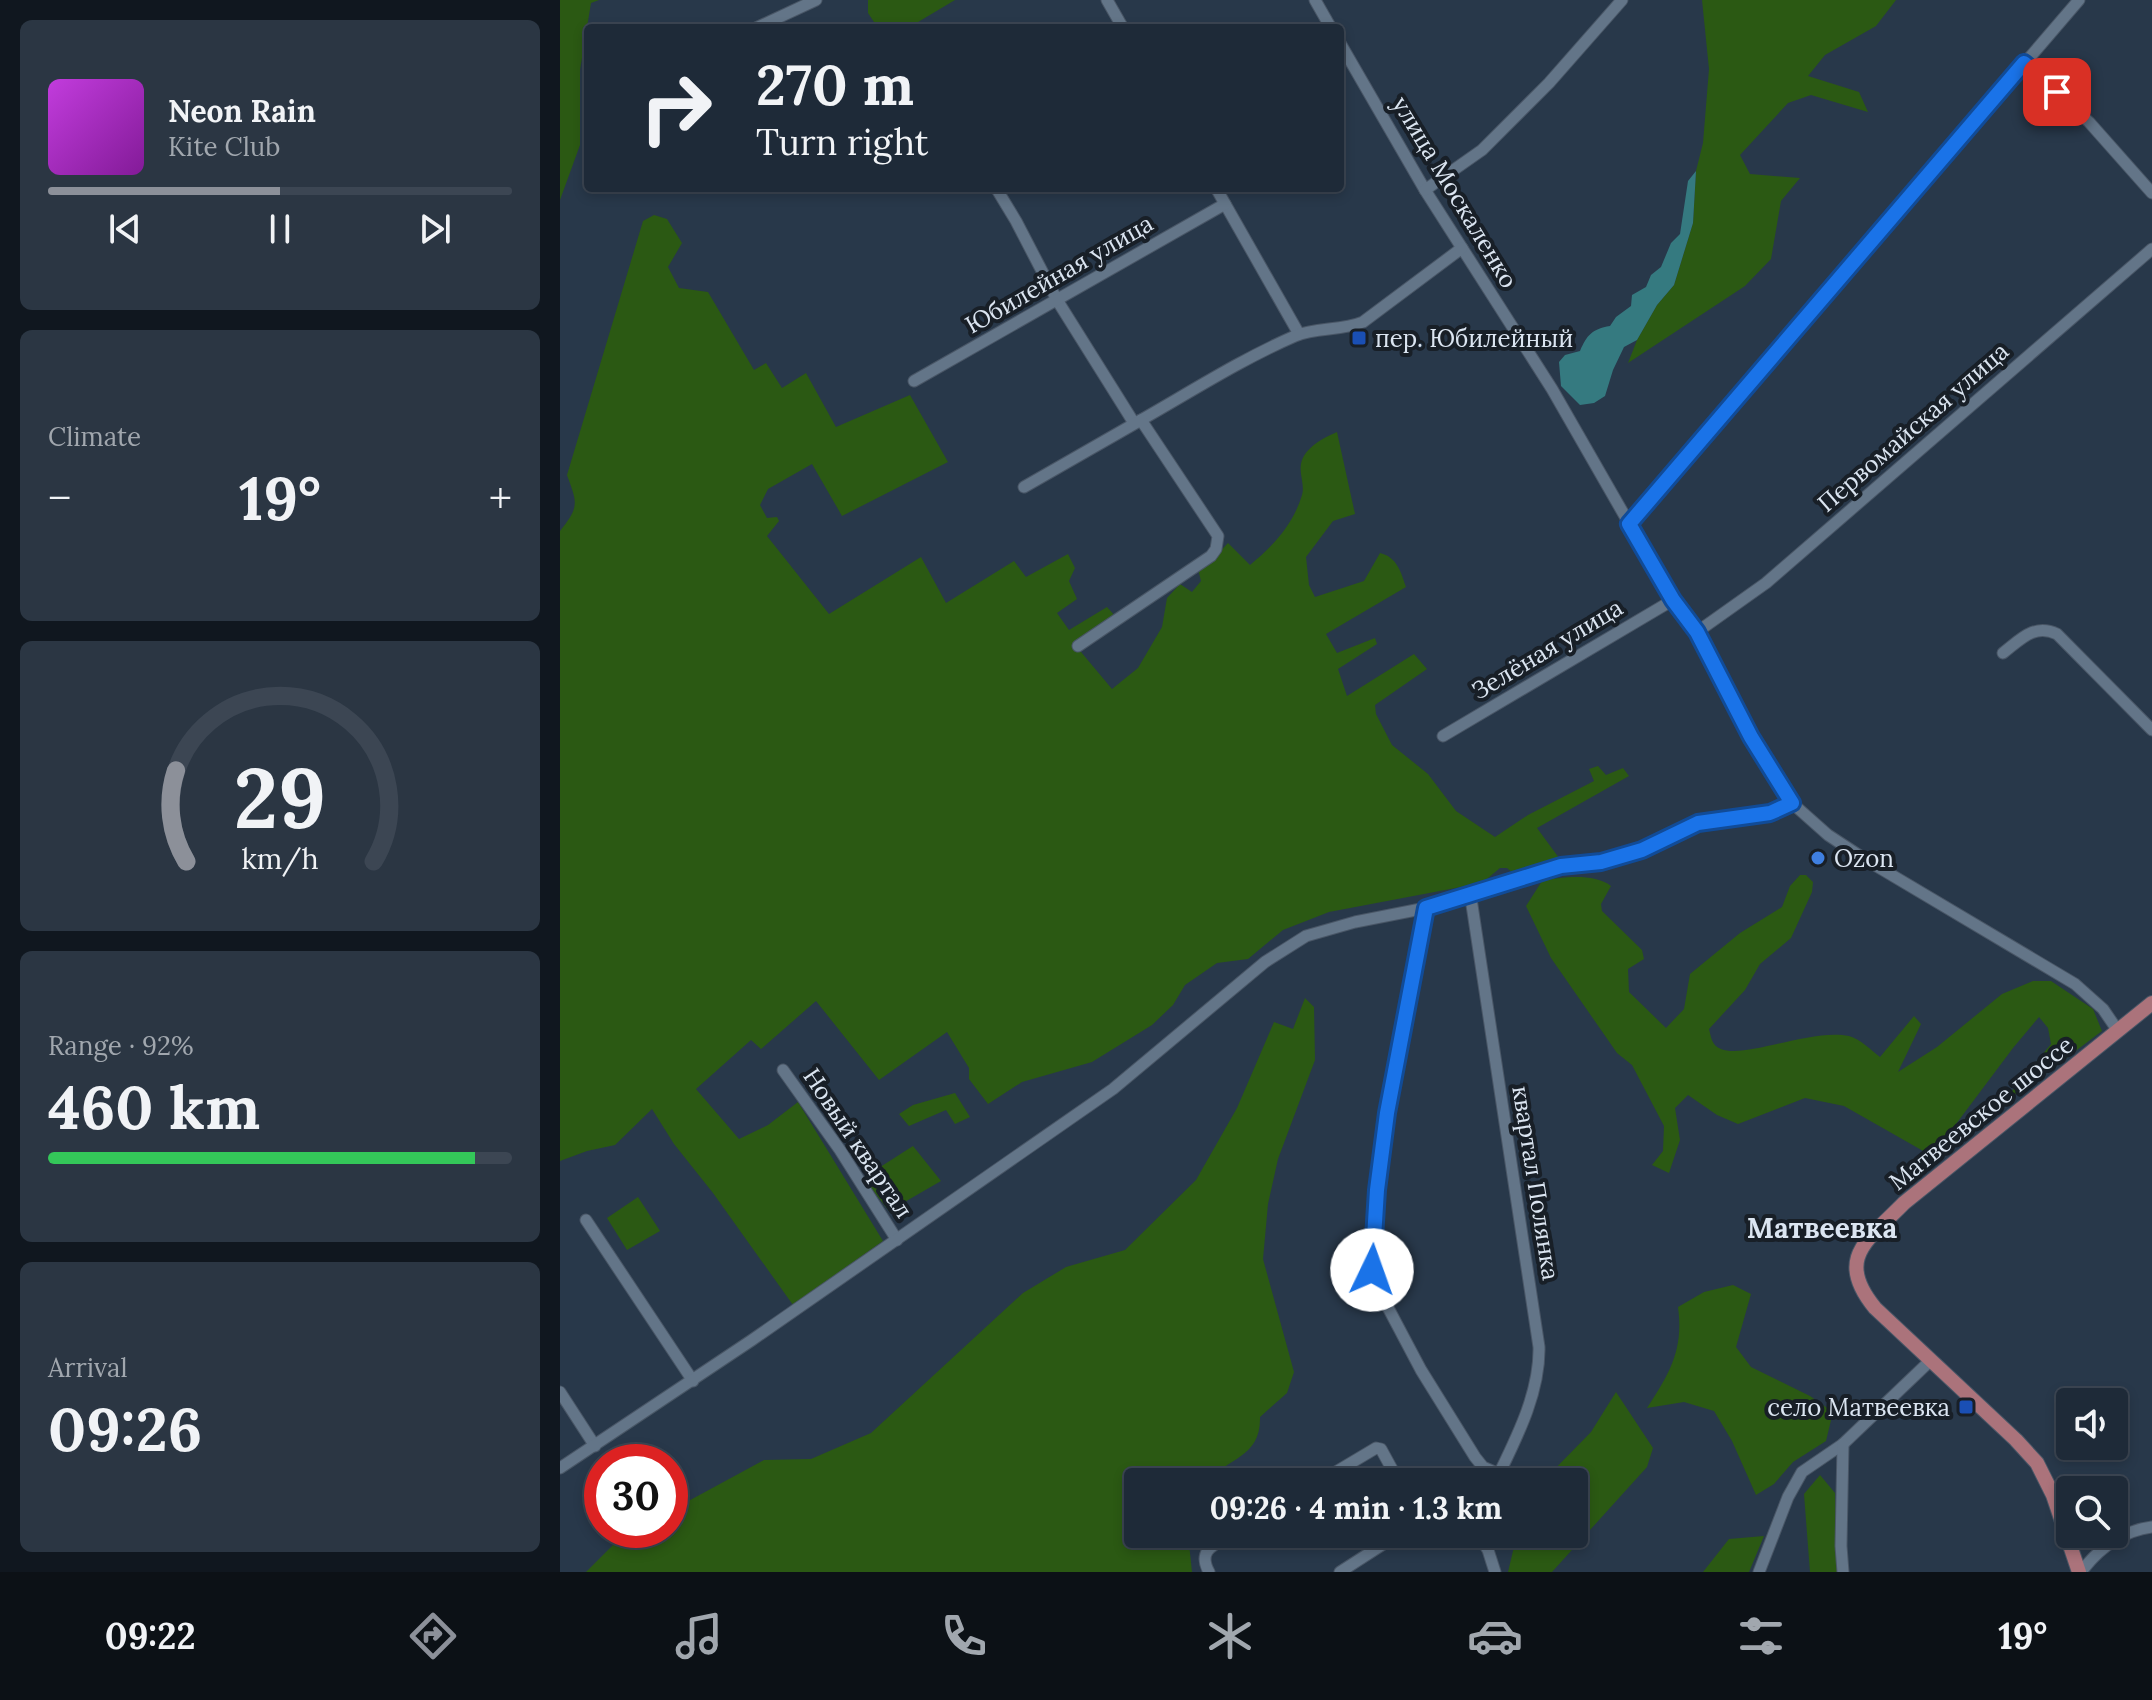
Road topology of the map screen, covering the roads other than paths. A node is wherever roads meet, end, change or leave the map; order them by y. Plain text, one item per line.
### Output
1 (816, 0) edge
2 (1107, 0) edge
3 (1315, 0) edge
4 (1622, 0) edge
5 (2079, 0) edge
6 (765, 24) edge
7 (1121, 24) edge
8 (1329, 24) edge
9 (1344, 50) edge
10 (2024, 63) junction
11 (1425, 190) junction
12 (998, 192) edge
13 (1218, 192) edge
14 (2152, 193) edge
15 (1225, 204) junction
16 (1462, 248) junction
17 (2152, 249) edge
18 (1057, 300) junction
19 (1299, 334) junction
20 (914, 381) dead end
21 (1138, 422) junction
22 (1024, 487) dead end
23 (1629, 524) junction
24 (1673, 600) junction
25 (1697, 632) junction
26 (1078, 646) dead end
27 (2003, 653) dead end
28 (2152, 730) edge
29 (1443, 736) dead end
30 (1792, 803) junction
31 (1470, 892) junction
32 (1426, 908) junction
33 (2152, 1003) edge
34 (2113, 1034) junction
35 (783, 1070) dead end
36 (586, 1220) dead end
37 (897, 1240) junction
38 (1931, 1360) junction
39 (693, 1381) junction
40 (560, 1392) edge
41 (594, 1444) edge
42 (598, 1444) edge
43 (1843, 1444) junction
44 (584, 1453) edge
45 (560, 1468) edge
46 (1342, 1468) edge
47 (1392, 1468) edge
48 (1484, 1468) edge
49 (1503, 1468) edge
50 (2152, 1527) edge
51 (1208, 1548) edge
52 (1377, 1548) edge
53 (1487, 1548) edge
54 (1209, 1572) edge
55 (1340, 1572) edge
56 (1495, 1572) edge
57 (1759, 1572) edge
58 (1843, 1572) edge
59 (2080, 1572) edge

1 - 6 street
2 - 7 street
3 - 8 street
4 - 11 street
5 - 10 street
9 - 11 street, улица Москаленко
10 - 14 street
10 - 23 street
11 - 16 street, улица Москаленко
12 - 18 street
13 - 15 street
15 - 18 street, Юбилейная улица
15 - 19 street
16 - 19 street
16 - 23 street, улица Москаленко
17 - 25 street, Первомайская улица
18 - 20 street, Юбилейная улица
18 - 21 street
19 - 21 street
21 - 22 street
21 - 26 street
23 - 24 street, улица Москаленко
24 - 25 street, улица Москаленко
24 - 29 street, Зелёная улица
25 - 30 street, улица Москаленко
27 - 28 street
30 - 31 street
30 - 34 street, улица Москаленко
31 - 32 street
31 - 49 street, квартал Полянка
32 - 37 street
32 - 48 street, квартал Полянка
33 - 34 main road, Матвеевское шоссе
34 - 38 main road, Матвеевское шоссе
35 - 37 street, Новый квартал
36 - 39 street
37 - 39 street
38 - 43 street
38 - 59 main road, Матвеевское шоссе
39 - 42 street
40 - 41 street
43 - 57 street
43 - 58 street
44 - 45 street
46 - 47 street
50 - 59 street
51 - 54 street
52 - 55 street
53 - 56 street

